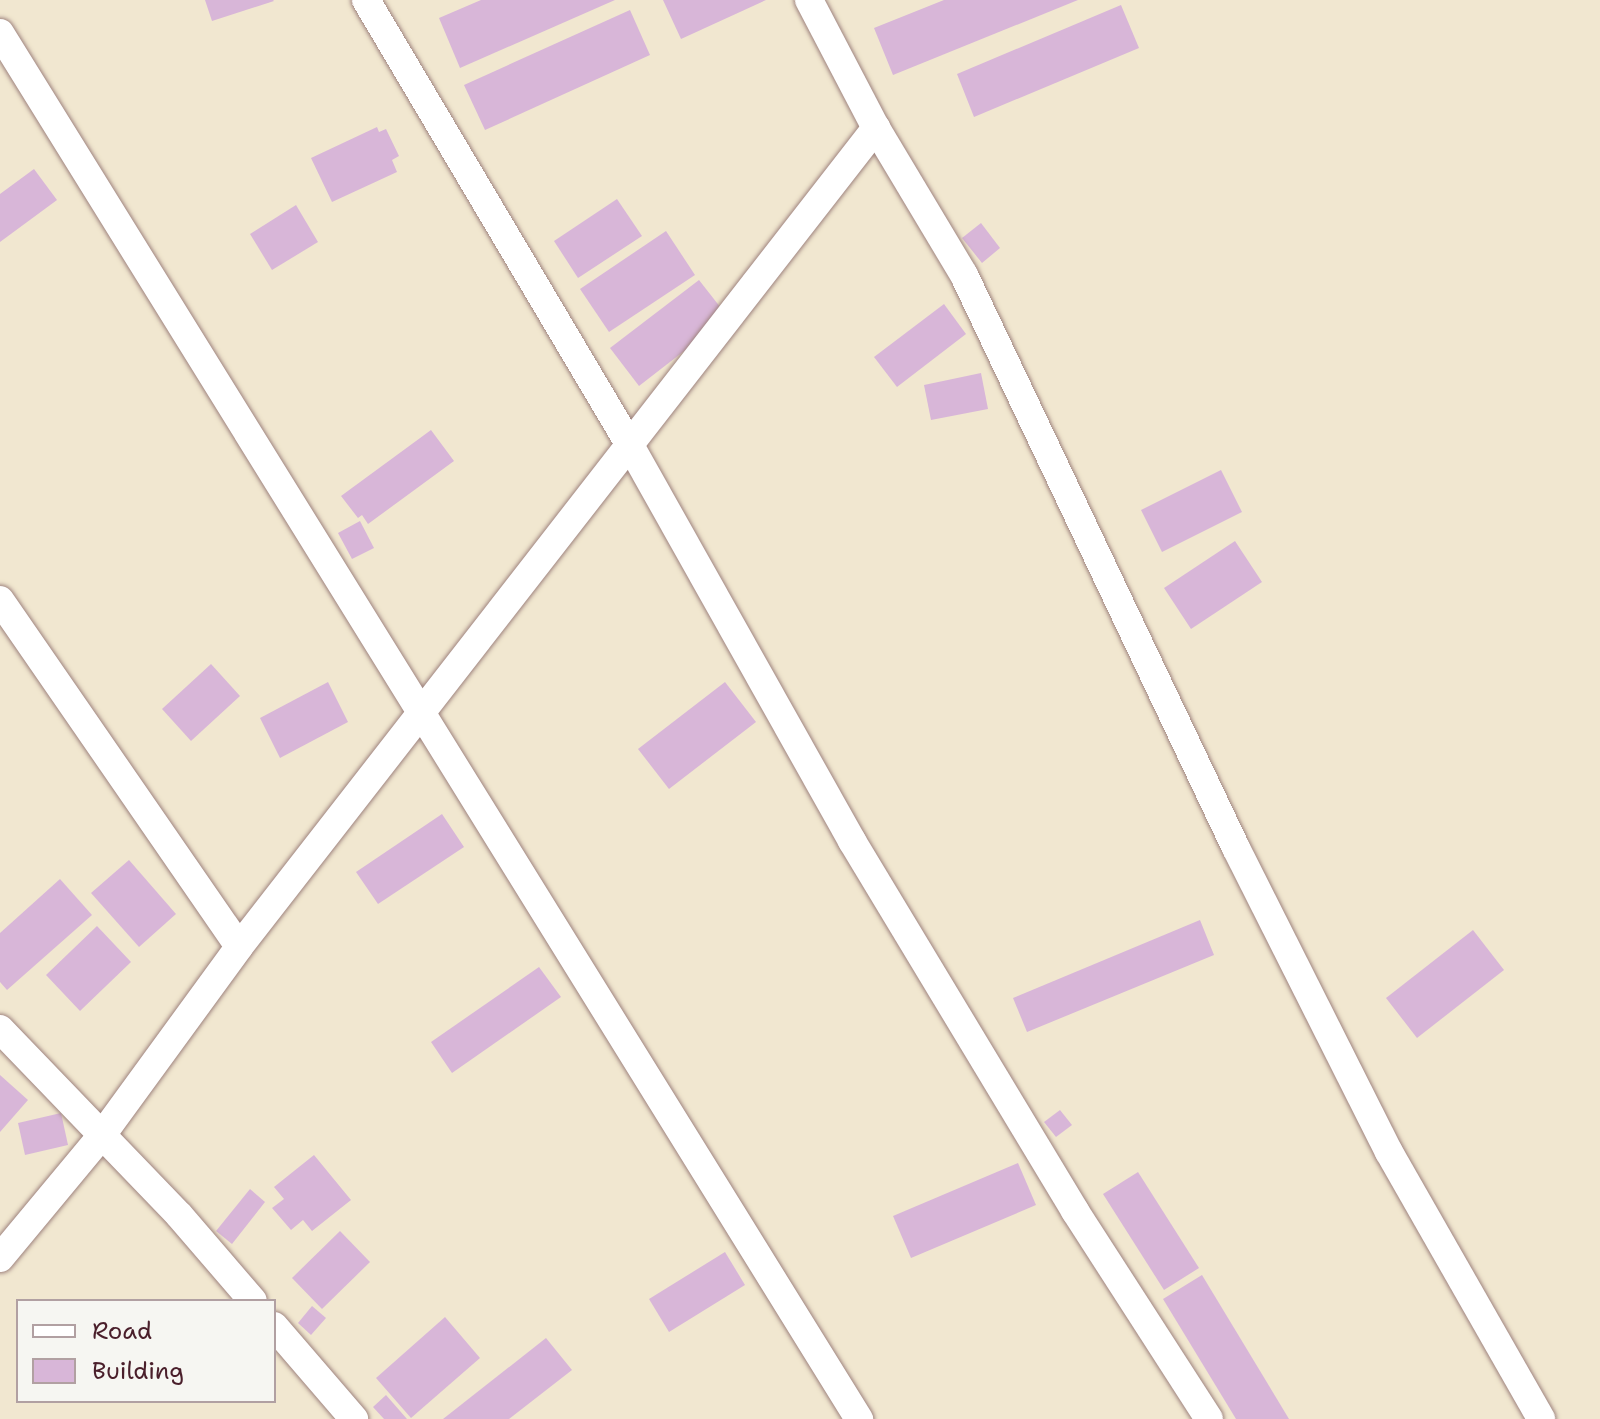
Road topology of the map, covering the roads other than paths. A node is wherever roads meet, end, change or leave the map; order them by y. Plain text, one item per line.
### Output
1 (366, 0) edge
2 (809, 0) edge
3 (0, 33) edge
4 (876, 128) junction
5 (631, 447) junction
6 (0, 600) edge
7 (422, 712) junction
8 (239, 947) junction
9 (0, 1029) edge
10 (102, 1135) junction
11 (0, 1258) edge
12 (251, 1299) edge
13 (276, 1328) edge
14 (354, 1419) edge
15 (859, 1419) edge
16 (1209, 1419) edge
17 (1541, 1419) edge

1 - 5 street
2 - 4 street
3 - 7 street
4 - 5 street
4 - 17 street
5 - 7 street
5 - 16 street
6 - 8 street
7 - 8 street
7 - 15 street
8 - 10 street
9 - 10 street
10 - 11 street
10 - 12 street
13 - 14 street

